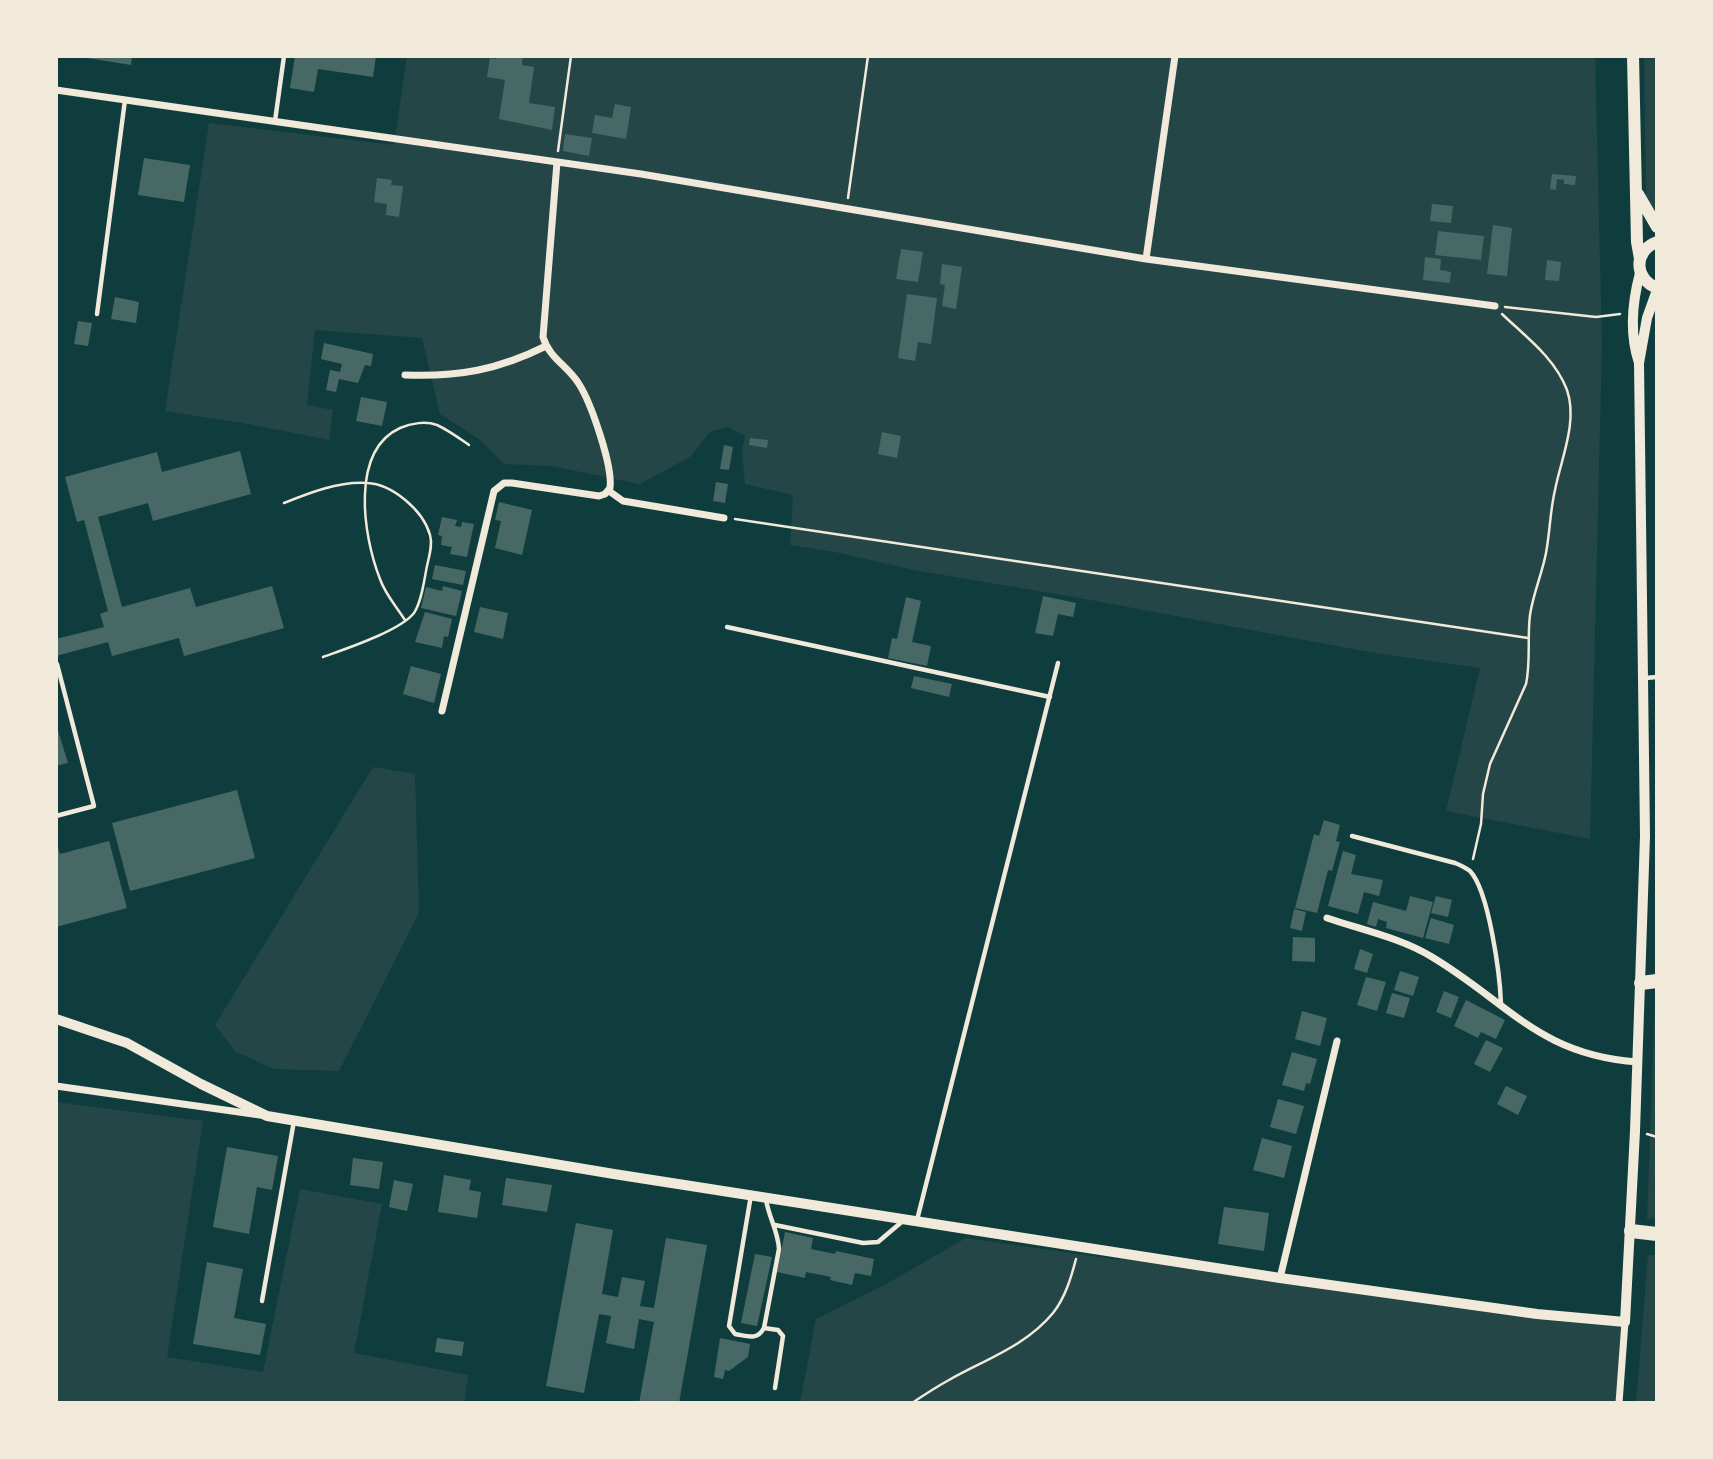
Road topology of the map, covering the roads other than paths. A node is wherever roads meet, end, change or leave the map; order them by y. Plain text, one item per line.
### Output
1 (284, 56) edge
2 (1175, 56) edge
3 (1633, 56) edge
4 (56, 90) edge
5 (126, 99) junction
6 (275, 121) junction
7 (557, 162) junction
8 (1636, 190) junction
9 (1657, 227) edge
10 (1657, 242) edge
11 (1146, 259) junction
12 (1640, 259) junction
13 (1640, 273) junction
14 (1657, 289) edge
15 (1495, 306) road end
16 (97, 314) dead end
17 (546, 346) junction
18 (1639, 363) junction
19 (405, 375) dead end
20 (609, 491) junction
21 (724, 518) road end
22 (727, 627) dead end
23 (1058, 663) dead end
24 (57, 664) edge
25 (1657, 677) edge
26 (1644, 678) junction
27 (1050, 697) junction
28 (442, 711) dead end
29 (56, 817) edge
30 (1352, 836) dead end
31 (1327, 918) dead end
32 (1657, 981) edge
33 (1641, 983) junction
34 (1501, 1007) junction
35 (56, 1019) edge
36 (1337, 1041) dead end
37 (1637, 1062) junction
38 (56, 1086) edge
39 (267, 1116) junction
40 (294, 1121) junction
41 (751, 1195) junction
42 (766, 1197) junction
43 (912, 1219) junction
44 (775, 1225) junction
45 (1631, 1231) junction
46 (1657, 1234) edge
47 (1280, 1278) junction
48 (262, 1301) dead end
49 (1625, 1322) junction
50 (764, 1328) junction
51 (775, 1388) dead end
52 (1619, 1403) edge

1 - 6 lane
2 - 11 street
3 - 8 main road
4 - 5 street
5 - 6 street
5 - 16 lane
6 - 7 street
7 - 11 street
7 - 17 street
8 - 9 main road
8 - 12 main road
10 - 12 main road
11 - 15 street
12 - 13 main road
13 - 14 main road
13 - 18 street
14 - 18 street
17 - 19 street
17 - 20 street
18 - 26 street
20 - 21 street
20 - 28 street
22 - 27 lane
23 - 27 lane
24 - 29 lane
25 - 26 lane
26 - 33 street
27 - 43 lane
30 - 34 lane
31 - 34 street
32 - 33 highway
33 - 37 street
34 - 37 street
35 - 39 street
36 - 47 street
37 - 45 street
38 - 39 street
39 - 40 street
40 - 41 street
40 - 48 lane
41 - 42 street
41 - 50 lane
42 - 43 street
42 - 44 lane
43 - 44 lane
43 - 47 street
44 - 50 lane
45 - 46 highway
45 - 49 street
47 - 49 street
49 - 52 street
50 - 51 lane

